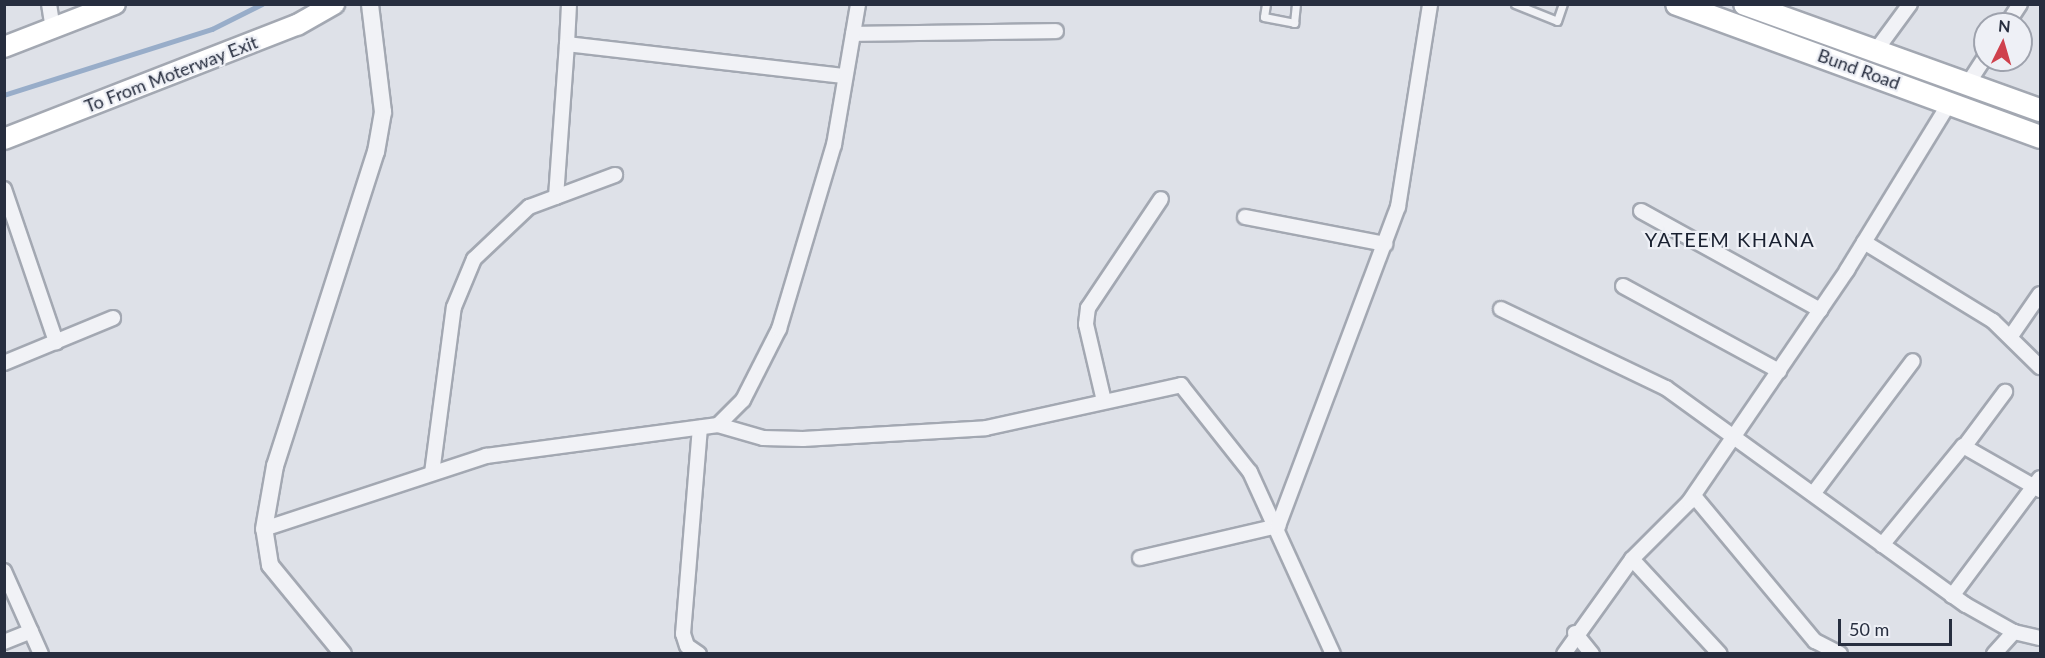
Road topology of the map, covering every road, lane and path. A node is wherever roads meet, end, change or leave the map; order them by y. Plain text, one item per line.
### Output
1 (49, 4) edge
2 (114, 4) edge
3 (334, 4) edge
4 (370, 4) edge
5 (568, 4) edge
6 (858, 4) edge
7 (1266, 4) edge
8 (1296, 4) edge
9 (1430, 4) edge
10 (1515, 4) edge
11 (1563, 4) edge
12 (1677, 4) edge
13 (1745, 4) edge
14 (1910, 4) edge
15 (53, 29) junction
16 (1056, 31) dead end
17 (853, 34) junction
18 (567, 44) junction
19 (4, 47) edge
20 (1877, 50) junction
21 (1975, 72) edge
22 (845, 76) junction
23 (1969, 82) junction
24 (1950, 102) junction
25 (2039, 105) edge
26 (2040, 137) edge
27 (4, 138) edge
28 (615, 175) dead end
29 (4, 189) edge
30 (556, 197) junction
31 (1161, 199) dead end
32 (1641, 211) dead end
33 (1245, 217) dead end
34 (1864, 242) junction
35 (1385, 244) junction
36 (1623, 286) dead end
37 (2040, 294) edge
38 (1501, 309) dead end
39 (1820, 310) junction
40 (113, 318) dead end
41 (2011, 336) junction
42 (56, 342) junction
43 (1913, 360) dead end
44 (4, 363) edge
45 (2040, 367) edge
46 (1779, 371) junction
47 (2005, 392) dead end
48 (1104, 401) junction
49 (718, 425) junction
50 (700, 428) junction
51 (1734, 438) junction
52 (1964, 447) junction
53 (432, 473) junction
54 (2038, 485) edge
55 (1813, 495) junction
56 (1694, 496) junction
57 (1278, 526) junction
58 (264, 530) junction
59 (1882, 545) junction
60 (1140, 558) dead end
61 (1632, 559) junction
62 (4, 571) edge
63 (1952, 596) junction
64 (31, 631) junction
65 (2014, 632) junction
66 (1575, 633) junction
67 (2038, 633) edge
68 (4, 642) edge
69 (41, 654) edge
70 (343, 654) edge
71 (699, 654) edge
72 (1333, 654) edge
73 (1564, 654) edge
74 (1592, 654) edge
75 (1720, 654) edge
76 (1840, 654) edge
77 (1994, 654) edge

1 - 15 street
2 - 15 main road
3 - 27 main road, To From Moterway Exit
4 - 58 street
5 - 18 street
6 - 17 street
7 - 8 lane
9 - 35 street
10 - 11 lane
12 - 24 main road, Bund Road
13 - 20 main road, Bund Road
14 - 20 street
15 - 19 main road
16 - 17 street
17 - 22 street
18 - 22 street
18 - 30 street
20 - 23 main road, Bund Road
21 - 23 street
22 - 49 street
23 - 25 main road, Bund Road
24 - 26 main road, Bund Road
24 - 34 street
28 - 30 street
29 - 42 street
30 - 53 street
31 - 48 street
32 - 39 street
33 - 35 street
34 - 39 street
34 - 41 street
35 - 57 street
36 - 46 street
37 - 41 street
38 - 51 street
39 - 46 street
40 - 42 street
41 - 45 street
42 - 44 street
43 - 55 street
46 - 51 street
47 - 52 street
48 - 49 street
48 - 57 street
49 - 50 street
50 - 53 street
50 - 71 street
51 - 55 street
51 - 56 street
52 - 54 street
52 - 59 street
53 - 58 street
54 - 63 street
55 - 59 street
56 - 61 street
56 - 76 street
57 - 60 street
57 - 72 street
58 - 70 street
59 - 63 street
61 - 66 street
61 - 75 street
62 - 64 street
63 - 65 street
64 - 68 street
64 - 69 street
65 - 67 street
65 - 77 street
66 - 73 street
66 - 74 street

